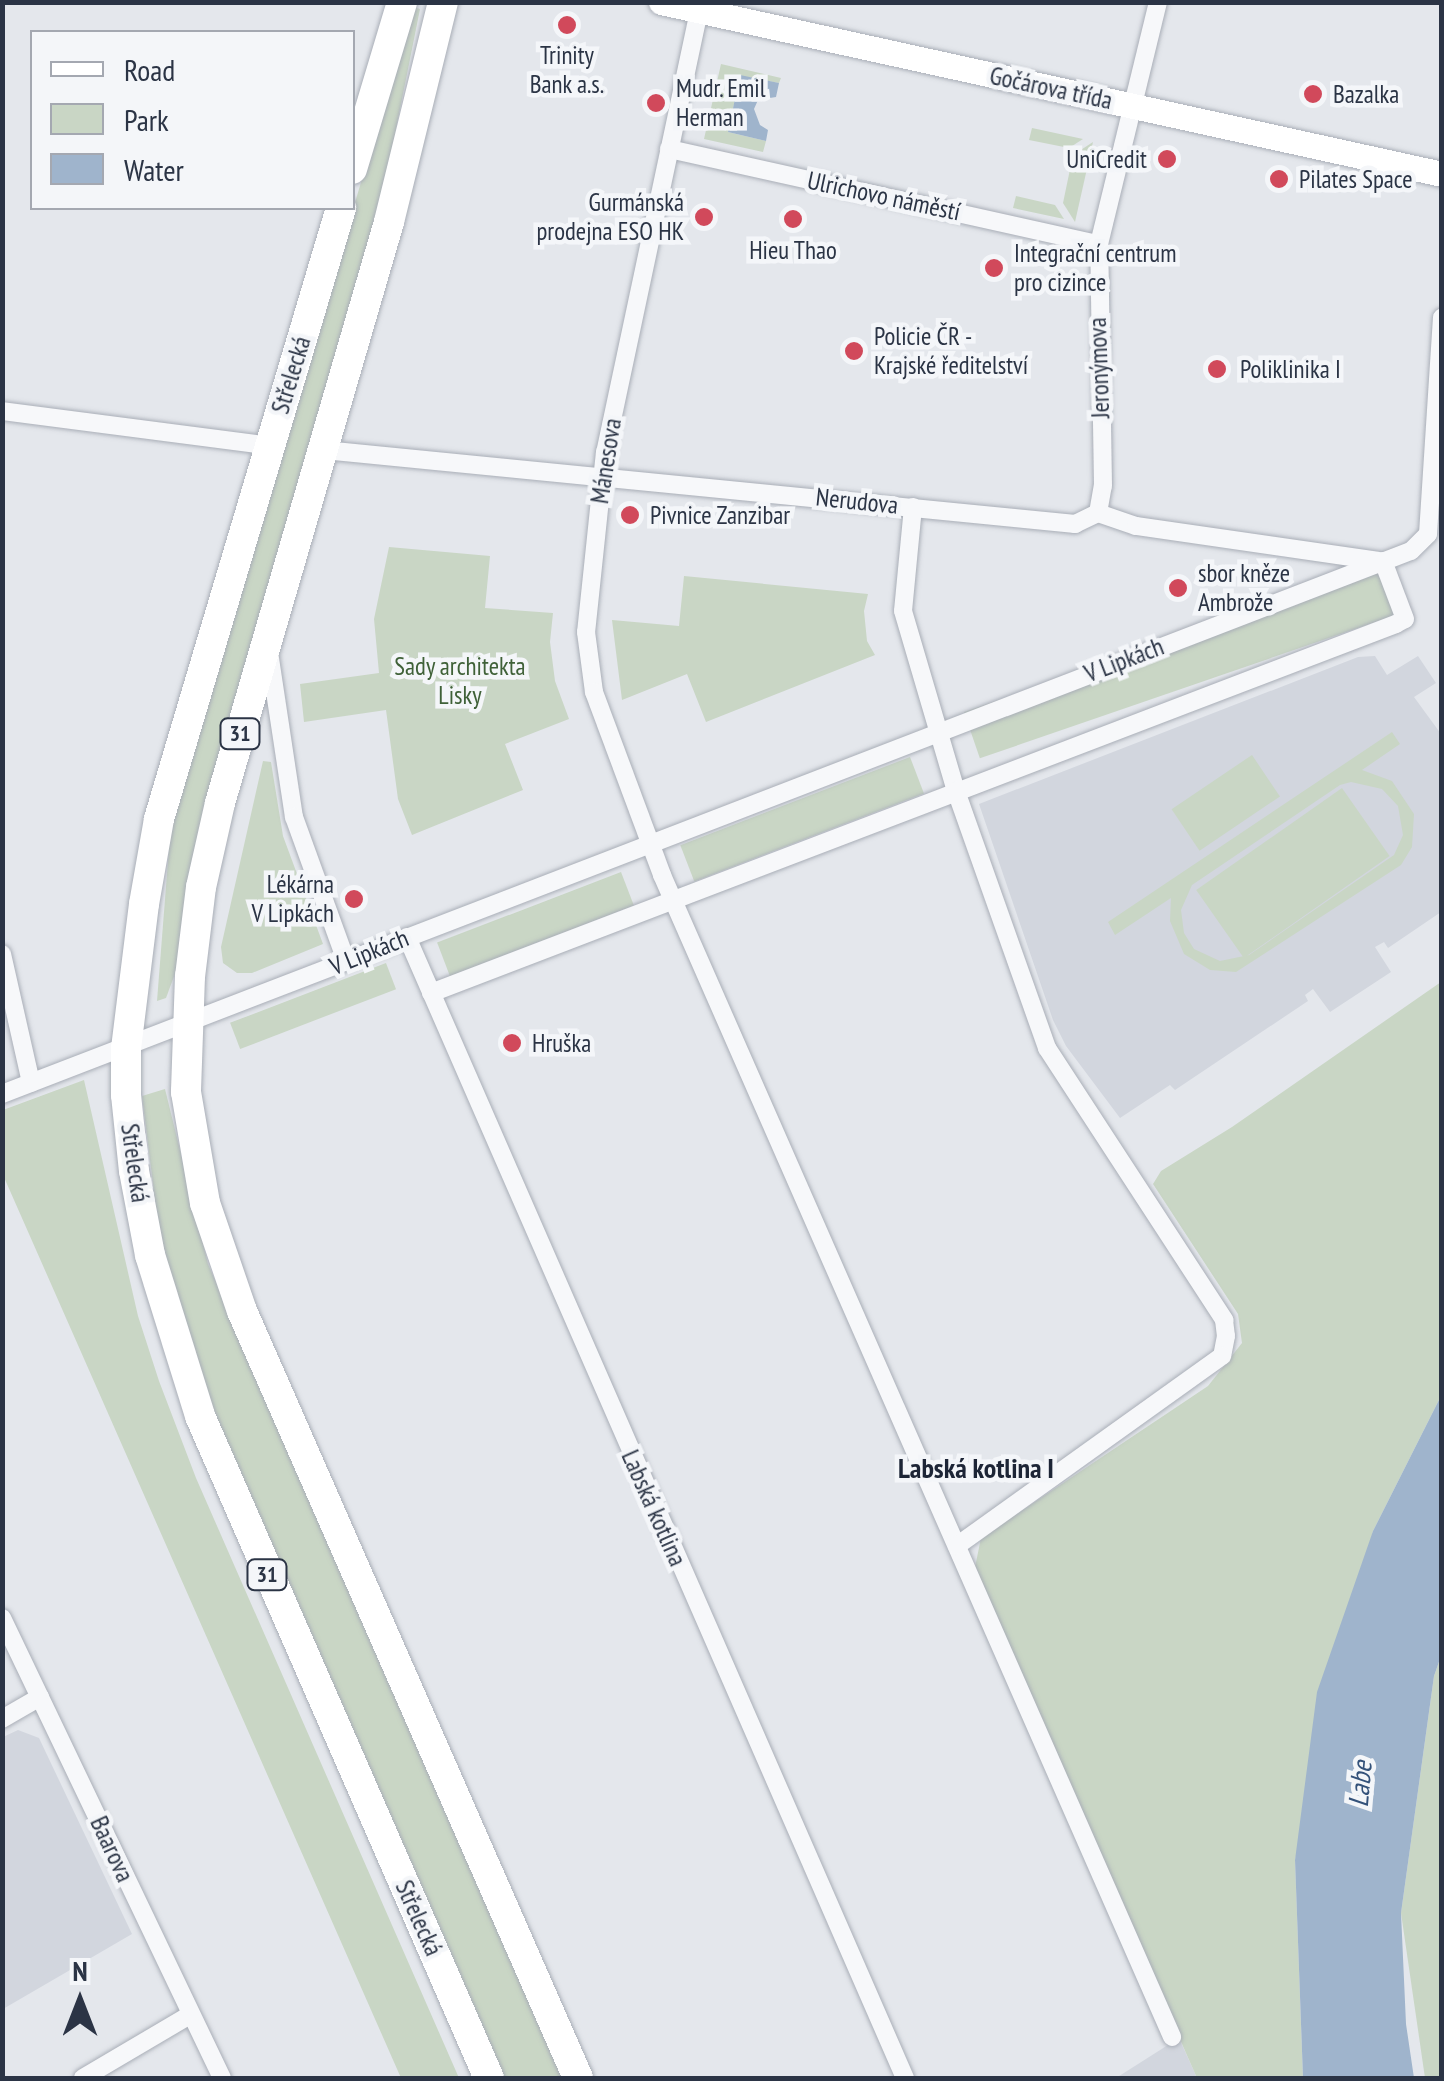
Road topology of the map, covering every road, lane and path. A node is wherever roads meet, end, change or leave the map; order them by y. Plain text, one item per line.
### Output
1 (402, 2) edge
2 (443, 2) edge
3 (661, 2) edge
4 (1158, 2) edge
5 (698, 11) junction
6 (746, 12) edge
7 (1130, 106) junction
8 (669, 149) junction
9 (355, 159) edge
10 (1442, 174) edge
11 (340, 210) edge
12 (1099, 244) junction
13 (1442, 317) edge
14 (2, 412) edge
15 (270, 446) junction
16 (324, 450) junction
17 (602, 475) junction
18 (914, 507) junction
19 (1098, 513) junction
20 (1383, 561) junction
21 (267, 639) junction
22 (940, 732) junction
23 (956, 791) junction
24 (650, 846) junction
25 (676, 902) junction
26 (407, 937) junction
27 (346, 961) junction
28 (3, 962) edge
29 (430, 993) junction
30 (185, 1024) junction
31 (126, 1048) junction
32 (31, 1083) junction
33 (2, 1094) edge
34 (957, 1546) junction
35 (2, 1618) edge
36 (40, 1697) junction
37 (2, 1720) edge
38 (190, 2014) junction
39 (1172, 2037) dead end
40 (83, 2078) edge
41 (222, 2078) edge
42 (489, 2078) edge
43 (578, 2078) edge
44 (905, 2078) edge

1 - 9 main road
2 - 16 main road, Střelecká / 31
3 - 5 street, Gočárova třída
4 - 7 street, Jeronýmova
5 - 6 street, Gočárova třída
5 - 8 street, Mánesova
6 - 7 street, Gočárova třída
7 - 10 street, Gočárova třída
7 - 12 street, Jeronýmova
8 - 12 street, Ulrichovo náměstí
8 - 17 street, Mánesova
11 - 15 main road, Střelecká / 31
12 - 19 street, Jeronýmova
13 - 20 street, V Lipkách
14 - 15 street
15 - 31 main road, Střelecká / 31
16 - 17 street, Nerudova
16 - 21 main road, Střelecká / 31
17 - 18 street, Nerudova
17 - 24 street, Mánesova
18 - 19 street, Nerudova
18 - 22 street
19 - 20 street, Nerudova
20 - 22 street, V Lipkách
20 - 23 street
21 - 27 street, Střelecká
21 - 30 main road, Střelecká / 31
22 - 23 street
22 - 24 street, V Lipkách
23 - 25 street
23 - 34 street
24 - 25 street, Mánesova
24 - 26 street, V Lipkách
25 - 29 street
25 - 34 street
26 - 27 street, V Lipkách
26 - 29 street, Labská kotlina
27 - 30 street, V Lipkách
28 - 32 street
29 - 44 street, Labská kotlina
30 - 31 street, V Lipkách
30 - 43 main road, Střelecká / 31
31 - 32 street, V Lipkách
31 - 42 main road, Střelecká / 31
32 - 33 street, V Lipkách
34 - 39 street
35 - 36 street, Baarova
36 - 37 street
36 - 38 street, Baarova
38 - 40 street
38 - 41 street, Baarova

